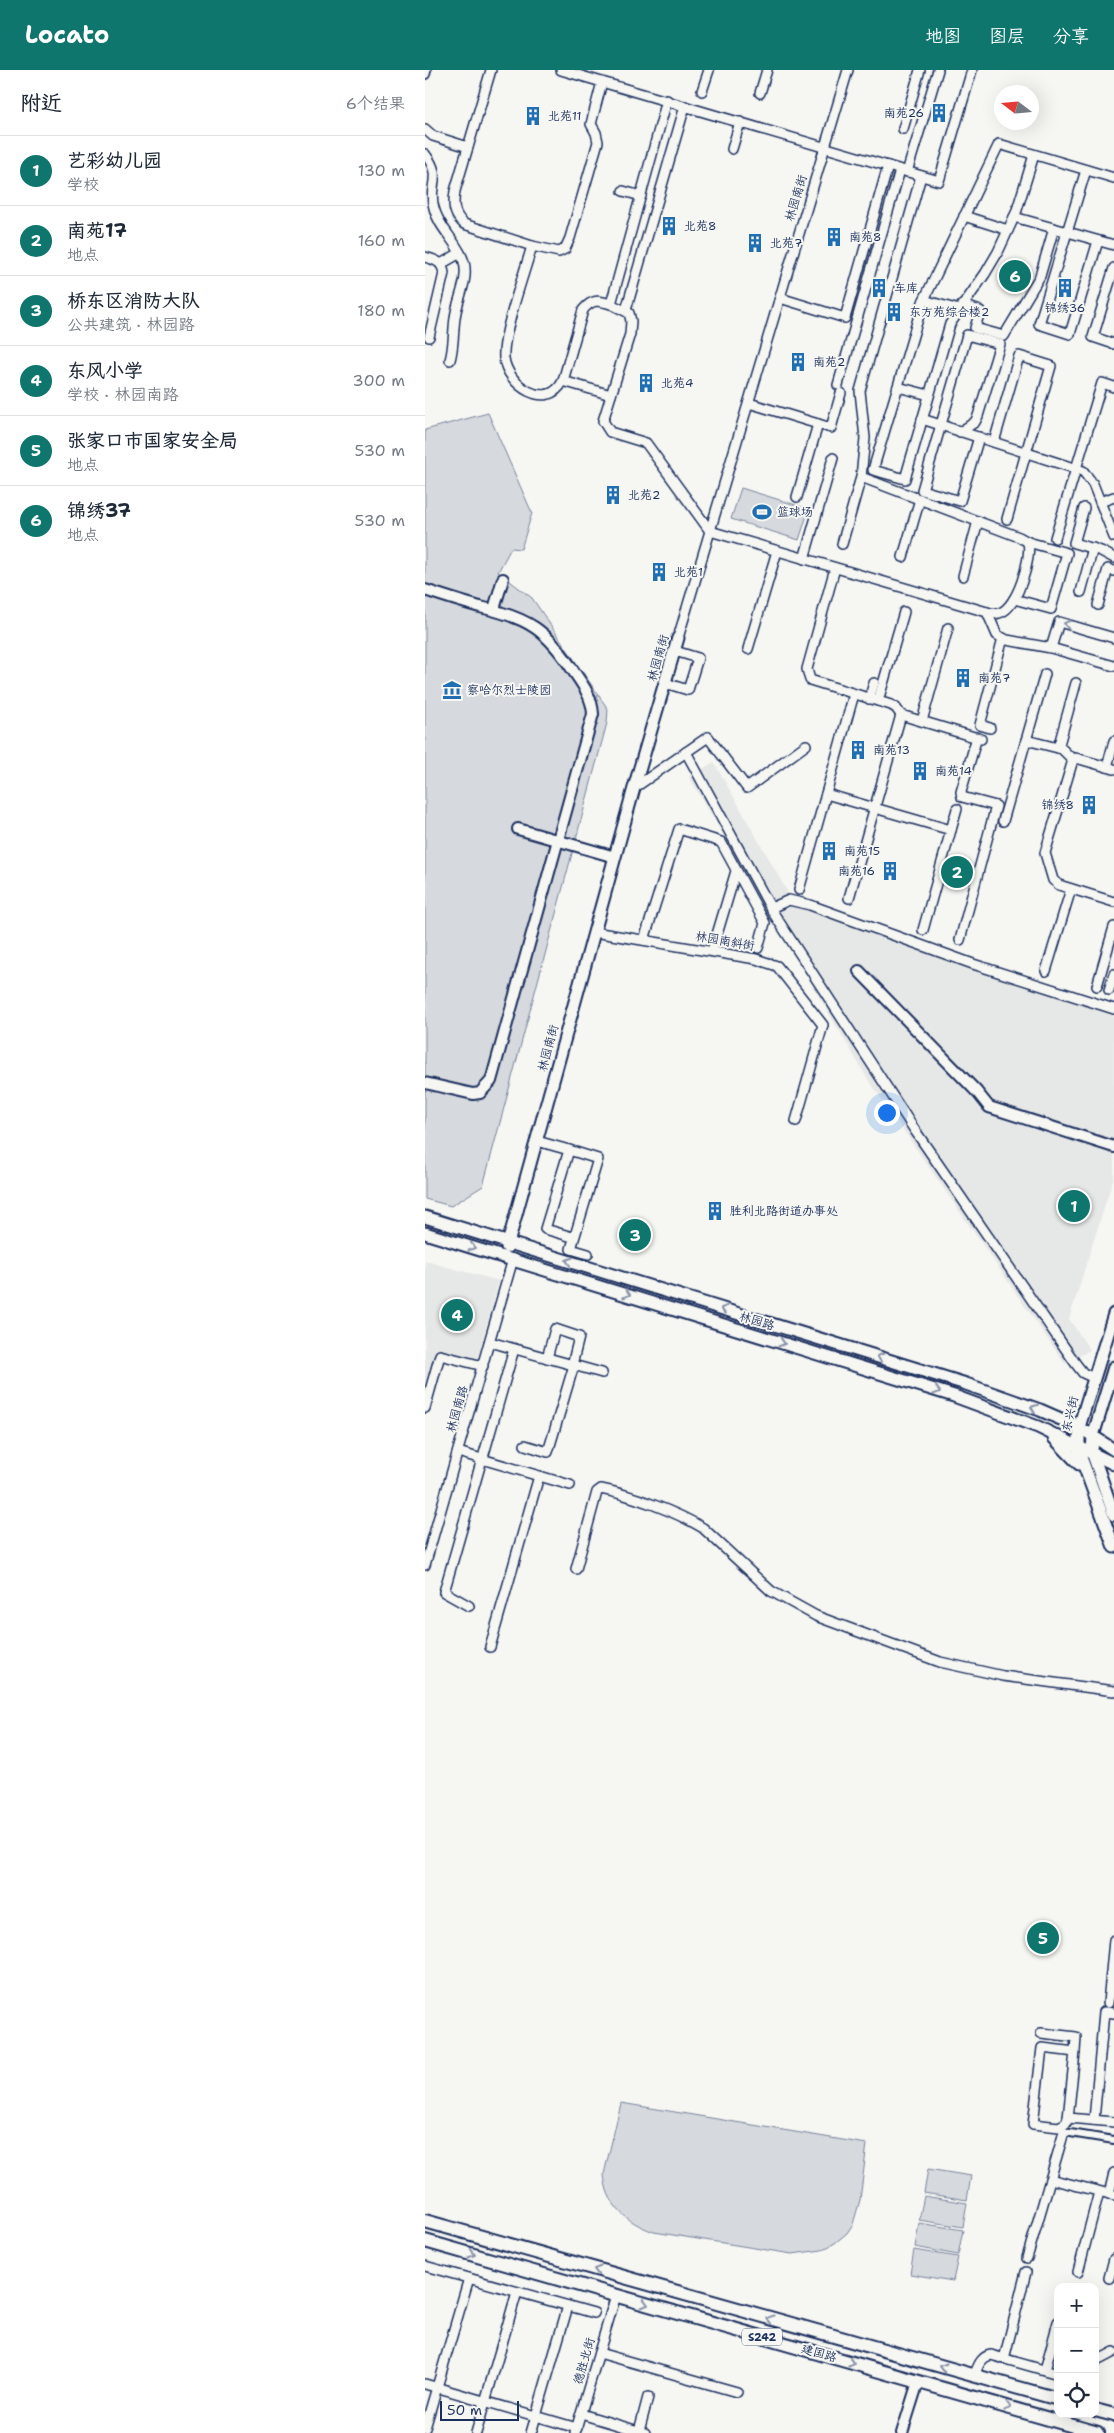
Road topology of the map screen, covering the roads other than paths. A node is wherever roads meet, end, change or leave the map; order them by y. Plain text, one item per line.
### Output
1 (426, 70) edge
2 (491, 70) edge
3 (561, 70) edge
4 (709, 70) edge
5 (767, 70) edge
6 (847, 70) edge
7 (920, 70) edge
8 (938, 70) edge
9 (972, 70) edge
10 (425, 74) edge
11 (602, 82) junction
12 (703, 91) dead end
13 (760, 93) dead end
14 (667, 100) junction
15 (685, 106) junction
16 (740, 122) junction
17 (425, 129) edge
18 (903, 129) dead end
19 (468, 147) junction
20 (825, 148) junction
21 (732, 149) dead end
22 (425, 154) edge
23 (1034, 155) junction
24 (888, 166) junction
25 (1086, 170) junction
26 (904, 171) junction
27 (921, 176) junction
28 (1114, 178) edge
29 (623, 191) dead end
30 (641, 196) junction
31 (964, 216) junction
32 (1015, 217) junction
33 (1054, 228) junction
34 (1008, 230) junction
35 (1067, 232) junction
36 (1098, 241) junction
37 (1114, 244) edge
38 (532, 246) junction
39 (460, 253) junction
40 (425, 257) edge
41 (441, 264) junction
42 (1114, 268) edge
43 (780, 298) junction
44 (923, 300) junction
45 (611, 304) junction
46 (960, 308) junction
47 (626, 310) junction
48 (429, 337) dead end
49 (1114, 344) edge
50 (450, 360) dead end
51 (563, 381) junction
52 (898, 387) junction
53 (1114, 387) edge
54 (611, 395) junction
55 (929, 396) junction
56 (749, 403) junction
57 (922, 419) junction
58 (818, 424) junction
59 (941, 425) junction
60 (960, 432) junction
61 (979, 437) junction
62 (994, 442) junction
63 (1026, 452) junction
64 (833, 458) dead end
65 (1077, 469) junction
66 (861, 477) junction
67 (797, 497) dead end
68 (1114, 497) edge
69 (920, 499) junction
70 (1100, 502) junction
71 (1084, 508) dead end
72 (1007, 519) dead end
73 (978, 521) junction
74 (711, 531) junction
75 (1114, 537) edge
76 (1055, 538) dead end
77 (1028, 542) junction
78 (842, 544) dead end
79 (1093, 548) junction
80 (777, 551) junction
81 (903, 558) dead end
82 (1114, 558) edge
83 (804, 559) junction
84 (835, 568) junction
85 (1114, 571) edge
86 (963, 576) dead end
87 (503, 579) dead end
88 (425, 590) edge
89 (1081, 592) dead end
90 (1015, 599) junction
91 (1098, 605) dead end
92 (494, 609) junction
93 (904, 612) dead end
94 (987, 612) junction
95 (949, 628) dead end
96 (678, 638) joint
97 (1003, 638) junction
98 (1114, 638) edge
99 (1051, 648) junction
100 (748, 649) dead end
101 (675, 651) junction
102 (1114, 666) edge
103 (1045, 674) dead end
104 (665, 683) junction
105 (874, 683) dead end
106 (1076, 683) dead end
107 (854, 694) junction
108 (869, 698) junction
109 (879, 701) junction
110 (901, 715) junction
111 (922, 722) junction
112 (990, 728) dead end
113 (1026, 740) junction
114 (1114, 741) edge
115 (806, 745) dead end
116 (1058, 748) junction
117 (685, 752) junction
118 (1073, 760) junction
119 (1110, 768) edge
120 (634, 788) junction
121 (826, 794) junction
122 (875, 808) junction
123 (957, 809) dead end
124 (1003, 821) dead end
125 (518, 829) dead end
126 (951, 830) junction
127 (558, 841) junction
128 (615, 857) junction
129 (736, 871) junction
130 (1071, 889) junction
131 (799, 890) dead end
132 (849, 898) dead end
133 (1114, 902) edge
134 (771, 908) junction
135 (1114, 927) edge
136 (923, 930) dead end
137 (594, 932) junction
138 (644, 940) junction
139 (960, 940) dead end
140 (758, 948) dead end
141 (712, 952) junction
142 (859, 971) dead end
143 (1046, 972) dead end
144 (1114, 974) edge
145 (1097, 986) dead end
146 (1109, 990) dead end
147 (1114, 1009) edge
148 (425, 1083) edge
149 (796, 1121) dead end
150 (537, 1141) junction
151 (1114, 1147) edge
152 (569, 1150) junction
153 (425, 1218) edge
154 (425, 1233) edge
155 (569, 1236) dead end
156 (509, 1242) junction
157 (589, 1254) dead end
158 (509, 1258) junction
159 (1114, 1314) edge
160 (490, 1342) junction
161 (514, 1349) junction
162 (547, 1358) junction
163 (573, 1365) junction
164 (483, 1366) junction
165 (1114, 1367) edge
166 (602, 1373) dead end
167 (1094, 1378) junction
168 (425, 1408) edge
169 (1079, 1427) junction
170 (1045, 1430) junction
171 (1093, 1436) junction
172 (525, 1445) dead end
173 (1078, 1445) junction
174 (1114, 1450) edge
175 (458, 1452) junction
176 (1092, 1452) junction
177 (483, 1457) junction
178 (1114, 1464) edge
179 (539, 1476) junction
180 (1088, 1477) junction
181 (570, 1485) dead end
182 (1114, 1515) edge
183 (1114, 1547) edge
184 (425, 1565) edge
185 (576, 1569) dead end
186 (469, 1606) dead end
187 (490, 1647) dead end
188 (1114, 1691) edge
189 (1114, 1940) edge
190 (1108, 2003) dead end
191 (1114, 2013) edge
192 (1041, 2034) dead end
193 (1075, 2052) junction
194 (1068, 2118) junction
195 (1094, 2120) junction
196 (1114, 2122) edge
197 (1064, 2132) joint
198 (1114, 2140) edge
199 (1114, 2172) edge
200 (1050, 2179) junction
201 (1107, 2193) edge
202 (425, 2221) edge
203 (425, 2241) edge
204 (1027, 2258) dead end
205 (1114, 2259) edge
206 (425, 2266) edge
207 (1026, 2272) dead end
208 (1078, 2272) dead end
209 (469, 2278) junction
210 (1109, 2278) dead end
211 (517, 2292) junction
212 (616, 2295) junction
213 (568, 2306) junction
214 (594, 2313) dead end
215 (1056, 2328) edge
216 (599, 2352) junction
217 (1114, 2352) edge
218 (1004, 2359) junction
219 (1099, 2360) edge
220 (1045, 2370) junction
221 (1055, 2373) edge
222 (973, 2376) junction
223 (918, 2382) junction
224 (425, 2384) edge
225 (437, 2388) junction
226 (737, 2392) dead end
227 (648, 2397) dead end
228 (1054, 2398) edge
229 (485, 2402) junction
230 (1099, 2411) edge
231 (581, 2414) junction
232 (1114, 2415) edge
233 (536, 2416) junction
234 (425, 2428) edge
235 (576, 2430) edge
236 (642, 2432) edge
237 (476, 2433) edge
238 (531, 2433) edge
239 (902, 2433) edge
240 (1098, 2433) edge

1 - 10 street
2 - 19 street
3 - 11 street
4 - 12 street
5 - 13 street
6 - 20 street, 林园南街
7 - 18 street
8 - 26 street
9 - 27 street
11 - 14 street
11 - 38 street
14 - 15 street
14 - 30 street
15 - 16 street
15 - 47 street
16 - 20 street
16 - 21 street
17 - 19 street
19 - 38 street
20 - 24 street
20 - 43 street, 林园南街
22 - 39 street
23 - 25 street
23 - 31 street
23 - 32 street
24 - 26 street
24 - 43 street
25 - 28 street
25 - 35 street
26 - 27 street
26 - 58 street
27 - 66 street
29 - 30 street
30 - 45 street
31 - 34 street
31 - 44 street
32 - 33 street
32 - 34 street
33 - 35 street
33 - 46 street
34 - 46 street
35 - 36 street
35 - 36 street
36 - 37 street
38 - 51 street
39 - 41 street
39 - 50 street
40 - 41 street
41 - 48 street
42 - 49 street
43 - 56 street, 林园南街
44 - 46 street
44 - 52 street
45 - 47 street
45 - 51 street
46 - 55 street
47 - 54 street
51 - 54 street
52 - 55 street
52 - 57 street
53 - 65 street
54 - 74 street
55 - 57 street
56 - 58 street
56 - 74 street, 林园南街
57 - 59 street
58 - 67 street
59 - 60 street
59 - 60 street
59 - 61 street
60 - 61 street
61 - 62 street
62 - 63 street
62 - 63 street
63 - 65 street
63 - 72 street
64 - 83 street
65 - 70 street
65 - 76 street
66 - 69 street
66 - 78 street
68 - 70 street
69 - 73 street
69 - 81 street
70 - 75 street
71 - 79 street
73 - 77 street
73 - 86 street
74 - 80 street
74 - 96 street, 林园南街
77 - 90 street
77 - 90 street
79 - 82 street
79 - 89 street
80 - 83 street
80 - 100 street
83 - 84 street
84 - 94 street
84 - 107 street
85 - 91 street
87 - 92 street
88 - 92 street
90 - 94 street
92 - 127 street
93 - 109 street
94 - 97 street
95 - 111 street
96 - 101 main road, 林园南街
97 - 99 street
97 - 112 street
98 -> 99 street
99 - 102 street
101 - 104 main road, 林园南街
101 - 104 street
103 - 113 street
104 - 120 main road, 林园南街
105 - 108 street
106 - 116 street
107 - 108 street
107 - 121 street
108 - 109 street
109 - 110 street
110 - 111 street
110 - 122 street
111 - 139 street
113 - 116 street
113 - 124 street
114 - 119 street
115 - 117 street
116 - 118 street
117 - 120 street
117 - 134 street
118 - 119 street
118 - 130 street
120 - 128 main road, 林园南街
121 - 122 street
121 - 131 street
122 - 126 street
122 - 132 street
123 - 126 street
125 - 127 street
126 - 136 street
127 - 128 street
127 - 148 street
128 - 137 main road, 林园南街
129 - 138 street
129 - 140 street
129 - 141 street
130 - 133 street
130 - 143 street
134 - 147 street
134 - 167 street
135 - 145 street
137 - 138 street, 林园南斜街
137 - 150 main road, 林园南街
138 - 141 street, 林园南斜街
141 - 149 street, 林园南斜街
142 - 151 street
144 - 146 street
150 - 152 street
150 - 156 main road, 林园南街
152 - 155 street
152 - 157 street
153 - 156 main road, 林园路
154 -> 158 main road, 林园路
156 - 158 main road, 林园南街
169 -> 156 main road, 林园路
158 - 160 street, 林园南路
158 -> 170 main road, 林园路
159 - 167 main road, 东兴街
160 - 161 street
160 - 164 street, 林园南路
161 - 162 street
161 - 177 street
162 - 163 street
162 - 163 street
163 - 166 street
163 - 172 street
164 - 168 street
164 - 175 street, 林园南路
165 - 171 main road
167 - 169 main road, 东兴街
169 - 171 main road, 林园路
169 - 173 main road, 东兴街
170 - 173 main road, 林园路
170 - 180 main road
171 - 174 main road, 林园路
171 - 176 main road
173 - 176 main road, 林园路
173 - 180 main road, 东兴街
175 - 177 street
175 - 184 street, 林园南路
176 - 178 main road, 林园路
176 - 182 main road
177 - 179 street
177 - 186 street
179 - 181 street
179 - 187 street
180 - 183 main road, 东兴街
185 - 188 street
189 - 190 street
191 - 195 street
192 - 193 street
193 - 194 street
193 - 194 street
194 - 195 street
195 - 196 street
197 - 198 street
197 - 200 street
199 - 201 street
200 - 201 street
200 - 204 street
201 - 208 street
222 -> 202 main road, 建国路 / S242
203 -> 212 main road, 建国路 / S242
205 - 210 street
206 - 209 street
207 - 218 street
209 - 211 street
209 - 225 street
211 - 213 street
211 - 229 street
212 - 216 street, 德胜北街
212 -> 223 main road, 建国路 / S242
213 - 214 street
213 - 233 street
215 - 220 street
216 - 226 street
216 - 231 street, 德胜北街
217 - 219 street
218 - 220 street
218 - 222 street
220 - 221 street
222 - 228 main road, 建国路 / S242
223 - 239 street
223 -> 240 main road, 建国路 / S242
224 - 225 street
225 - 229 street
225 - 234 street
227 - 236 street
229 - 233 street
229 - 237 street
230 - 232 main road
231 - 235 street, 德胜北街
231 - 236 street
233 - 235 street
233 - 238 street

